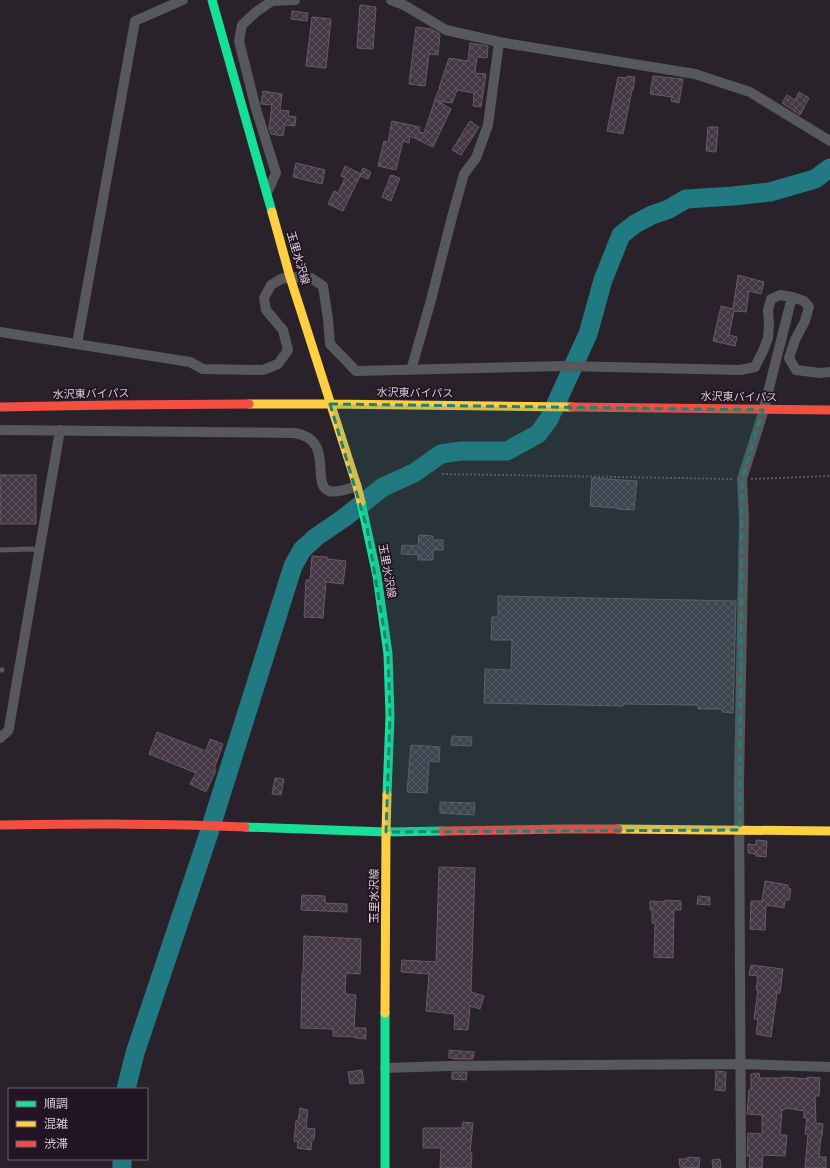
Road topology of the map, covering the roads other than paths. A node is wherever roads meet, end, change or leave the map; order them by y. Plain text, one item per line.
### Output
1 (183, 0) edge
2 (212, 0) edge
3 (295, 0) edge
4 (392, 0) edge
5 (499, 42) junction
6 (830, 141) edge
7 (267, 194) junction
8 (290, 277) junction
9 (792, 297) junction
10 (0, 332) edge
11 (77, 344) junction
12 (410, 370) junction
13 (830, 372) edge
14 (330, 404) junction
15 (0, 408) edge
16 (830, 410) edge
17 (0, 430) edge
18 (60, 430) junction
19 (357, 486) junction
20 (0, 550) edge
21 (40, 550) junction
22 (0, 738) edge
23 (0, 824) edge
24 (740, 830) junction
25 (830, 831) edge
26 (386, 832) junction
27 (741, 1064) junction
28 (830, 1067) edge
29 (385, 1068) junction
30 (385, 1168) edge
31 (740, 1168) edge

1 - 11 street
2 - 7 main road, 玉里水沢線
3 - 7 street
4 - 5 street
5 - 6 street
5 - 12 street
7 - 8 main road, 玉里水沢線
8 - 11 street
8 - 12 street
8 - 14 main road, 玉里水沢線
9 - 12 street
9 - 13 street
9 - 24 street
10 - 11 street
14 - 15 main road, 水沢東バイパス
14 - 16 main road, 水沢東バイパス
14 - 19 main road, 玉里水沢線
17 - 18 street
18 - 19 street
18 - 21 street
19 - 26 main road, 玉里水沢線
20 - 21 lane
21 - 22 street
23 - 26 main road
24 - 25 main road
24 - 26 main road
24 - 27 street
26 - 29 main road, 玉里水沢線
27 - 28 street
27 - 29 street
27 - 31 street
29 - 30 main road, 玉里水沢線

